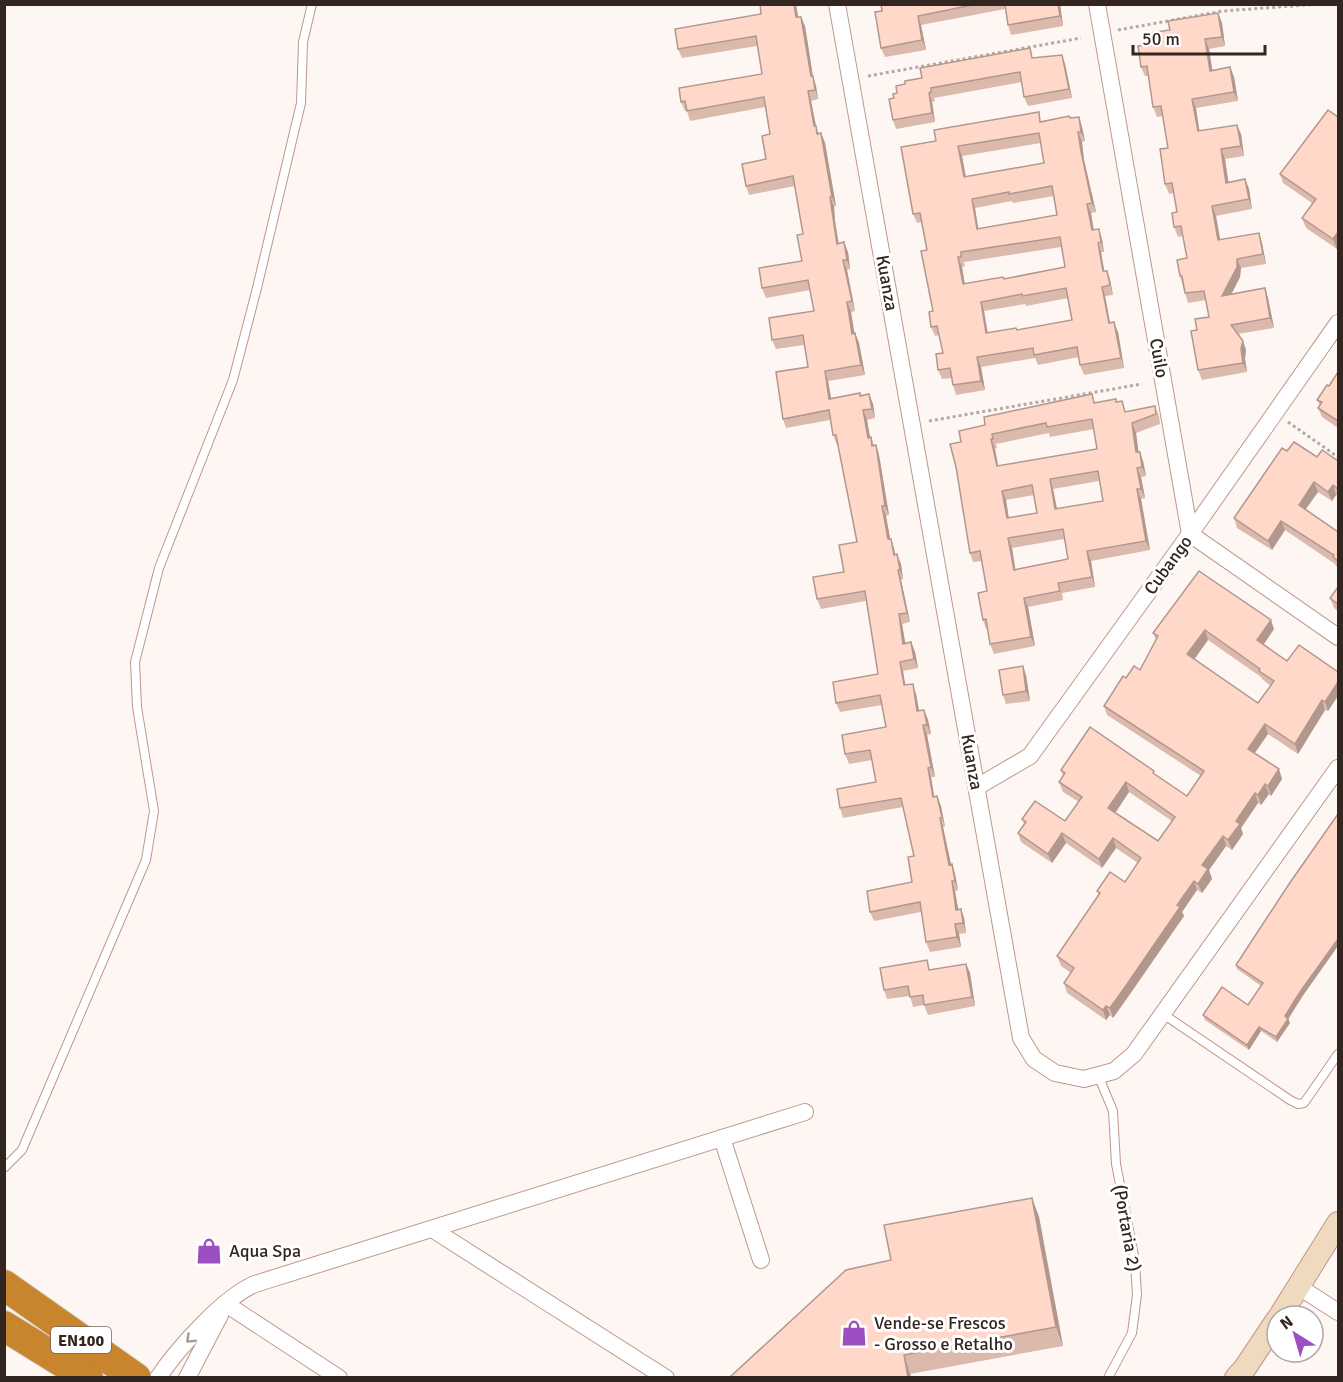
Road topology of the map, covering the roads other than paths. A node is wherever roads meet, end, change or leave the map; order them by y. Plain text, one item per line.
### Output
1 (312, 4) edge
2 (837, 4) edge
3 (1097, 4) edge
4 (1338, 322) edge
5 (1190, 534) junction
6 (1338, 638) edge
7 (1338, 768) edge
8 (977, 787) junction
9 (1163, 1014) junction
10 (1338, 1054) edge
11 (1098, 1075) junction
12 (805, 1112) dead end
13 (722, 1138) junction
14 (4, 1168) edge
15 (1338, 1223) edge
16 (432, 1229) junction
17 (761, 1260) dead end
18 (4, 1285) edge
19 (1299, 1287) junction
20 (226, 1304) junction
21 (1288, 1304) edge
22 (1338, 1312) edge
23 (4, 1326) edge
24 (1265, 1340) edge
25 (1244, 1374) edge
26 (88, 1377) edge
27 (136, 1377) edge
28 (158, 1377) edge
29 (187, 1377) edge
30 (339, 1377) edge
31 (666, 1377) edge
32 (1108, 1377) edge

1 - 14 lane
2 - 8 street, Kuanza
3 - 5 street, Cuilo
4 - 5 street, Cubango
5 - 6 street
5 - 8 street, Cubango
7 - 9 street, Kuanza
8 - 11 street, Kuanza
9 - 10 lane
9 - 11 street, Kuanza
11 - 32 lane, (Portaria 2)
12 - 13 street
13 - 16 street
13 - 17 street
15 - 19 street
16 - 20 street
16 - 31 street
18 - 27 highway, EN100
19 - 21 street
19 - 22 street
20 -> 28 street
20 - 29 street
20 - 30 street
23 - 26 highway, EN100
24 - 25 street

